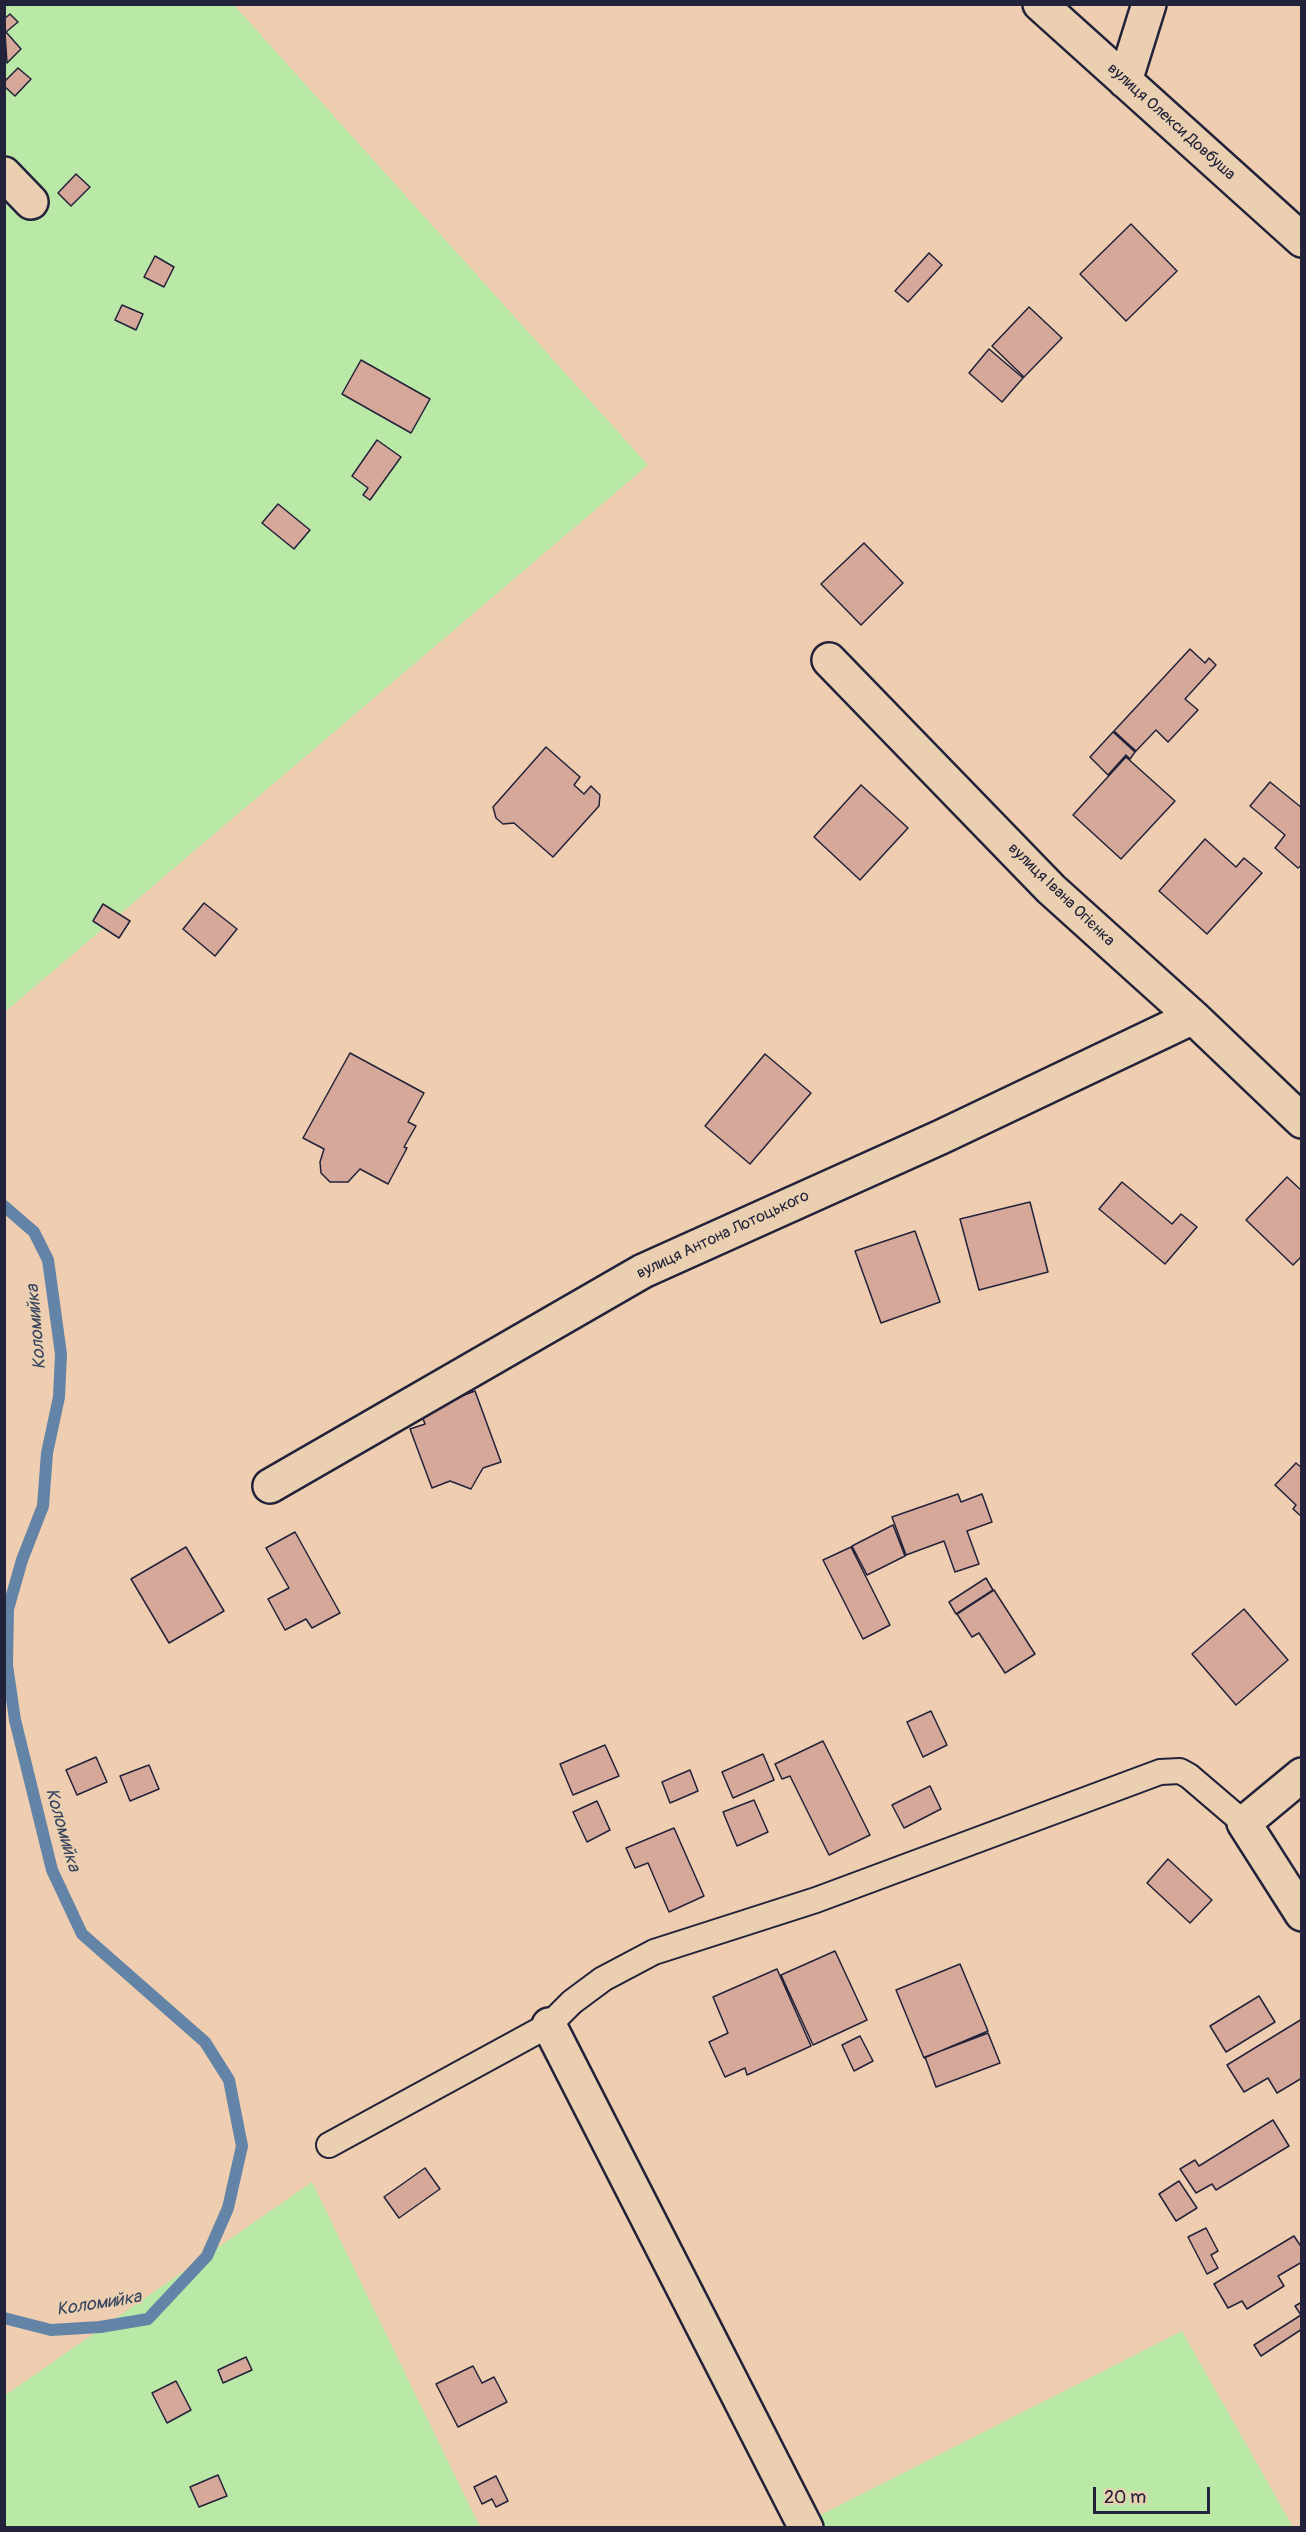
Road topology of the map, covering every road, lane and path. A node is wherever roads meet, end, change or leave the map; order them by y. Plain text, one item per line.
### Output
1 (1040, 4) edge
2 (1149, 4) edge
3 (1125, 81) junction
4 (4, 174) edge
5 (32, 202) dead end
6 (1302, 240) edge
7 (829, 660) dead end
8 (1193, 1017) junction
9 (1302, 1121) edge
10 (270, 1486) dead end
11 (1302, 1775) edge
12 (1244, 1823) junction
13 (1302, 1914) edge
14 (549, 2025) junction
15 (329, 2145) dead end
16 (806, 2528) edge

1 - 3 street, вулиця Олекси Довбуша
2 - 3 street
3 - 6 street, вулиця Олекси Довбуша
4 - 5 street
7 - 8 street, вулиця Івана Огієнка
8 - 9 street, вулиця Івана Огієнка
8 - 10 street, вулиця Антона Лотоцького
11 - 12 street
12 - 13 street
12 - 14 lane
14 - 15 lane
14 - 16 street

